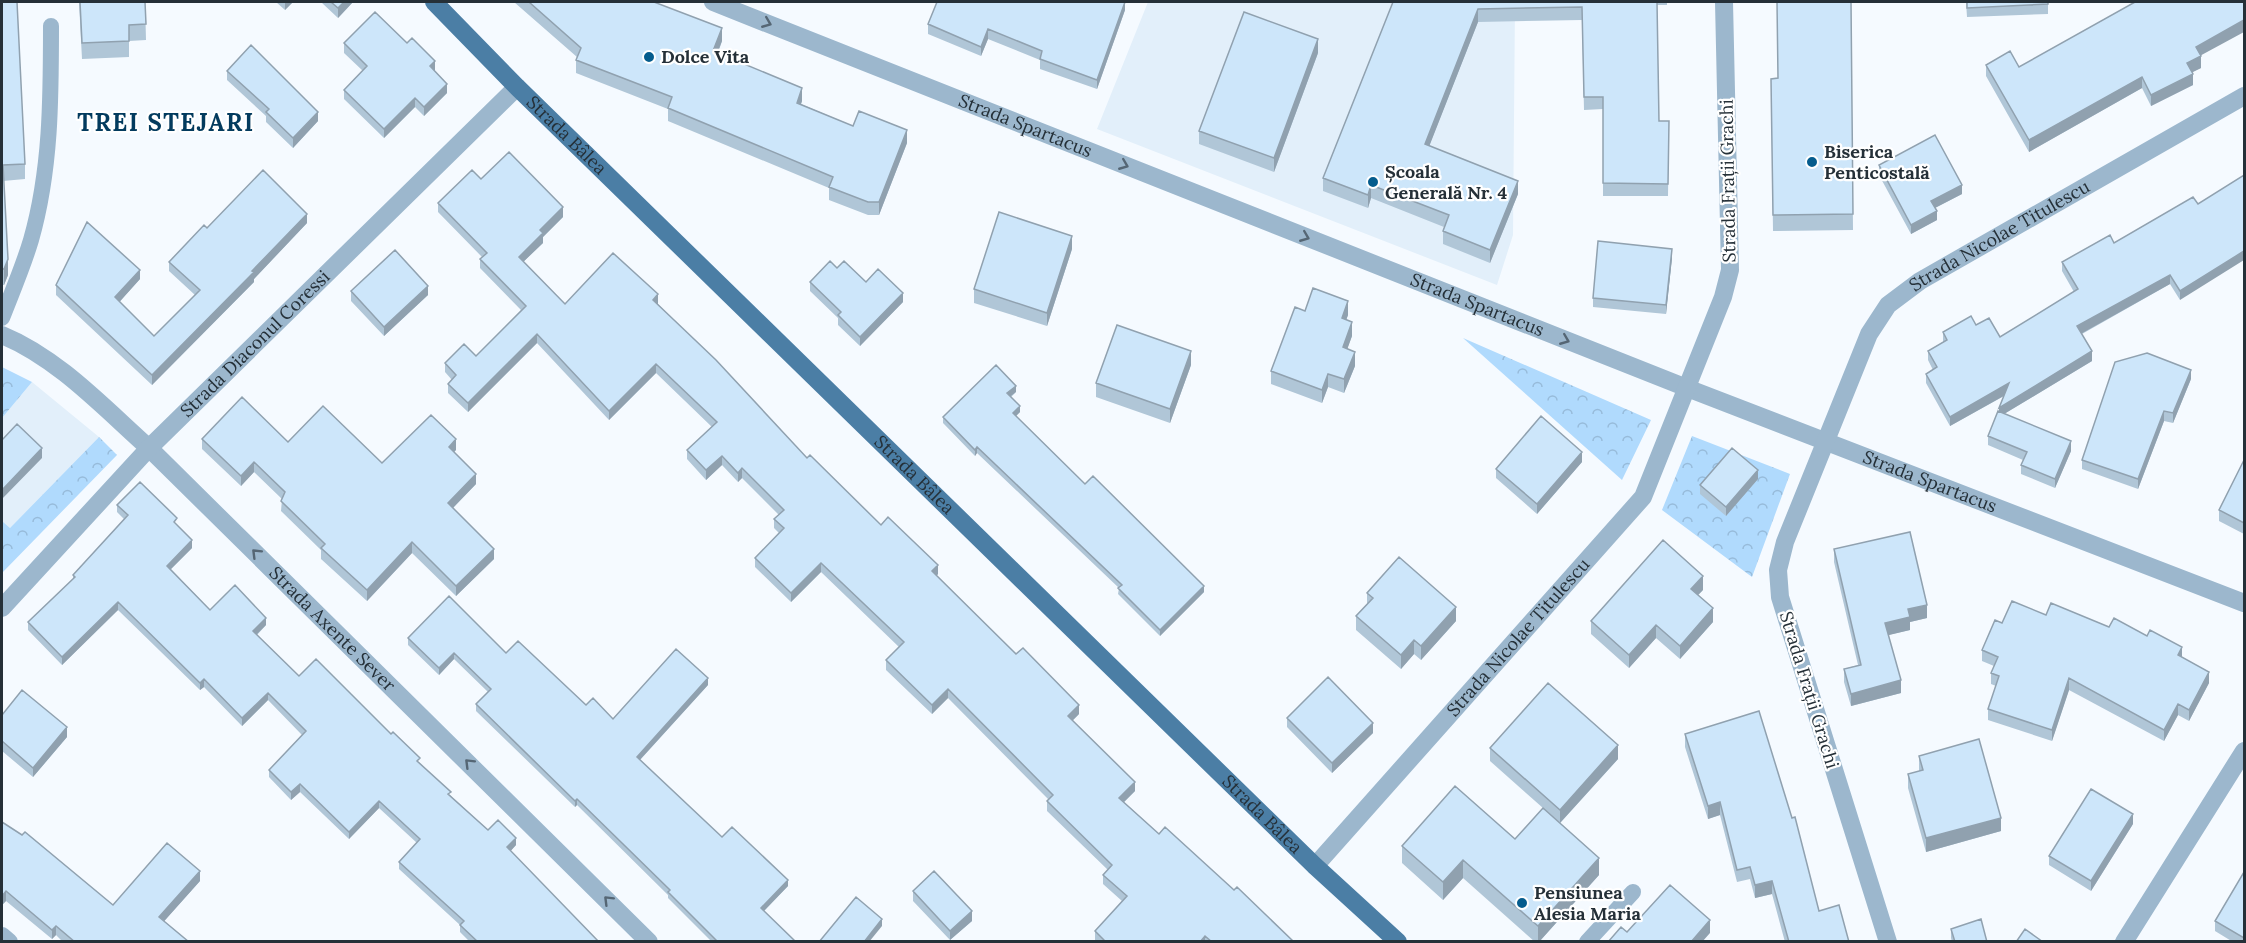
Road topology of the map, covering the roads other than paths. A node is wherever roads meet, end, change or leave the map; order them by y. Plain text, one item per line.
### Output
1 (713, 2) edge
2 (1724, 2) edge
3 (442, 5) edge
4 (51, 26) dead end
5 (517, 87) junction
6 (2244, 96) edge
7 (2, 318) edge
8 (2, 335) edge
9 (1687, 388) junction
10 (1827, 440) junction
11 (149, 448) junction
12 (2244, 603) edge
13 (2, 608) edge
14 (2244, 751) edge
15 (1315, 866) junction
16 (1633, 892) dead end
17 (2, 936) edge
18 (9, 942) edge
19 (650, 942) edge
20 (1398, 942) edge
21 (1587, 942) edge
22 (1888, 942) edge
23 (2124, 942) edge

1 -> 9 street, Strada Spartacus
2 - 9 street, Strada Frații Grachi
3 - 5 main road, Strada Bâlea
4 - 7 lane
5 - 11 street, Strada Diaconul Coressi
5 - 15 main road, Strada Bâlea
6 - 10 street, Strada Nicolae Titulescu
8 - 11 street, Strada Axente Sever
9 - 10 street, Strada Spartacus
9 - 15 street, Strada Nicolae Titulescu
10 - 12 street, Strada Spartacus
10 - 22 street, Strada Frații Grachi
11 - 13 street, Strada Diaconul Coressi
19 -> 11 street, Strada Axente Sever
14 - 23 street
15 - 20 main road, Strada Bâlea
16 - 21 lane
17 - 18 street

